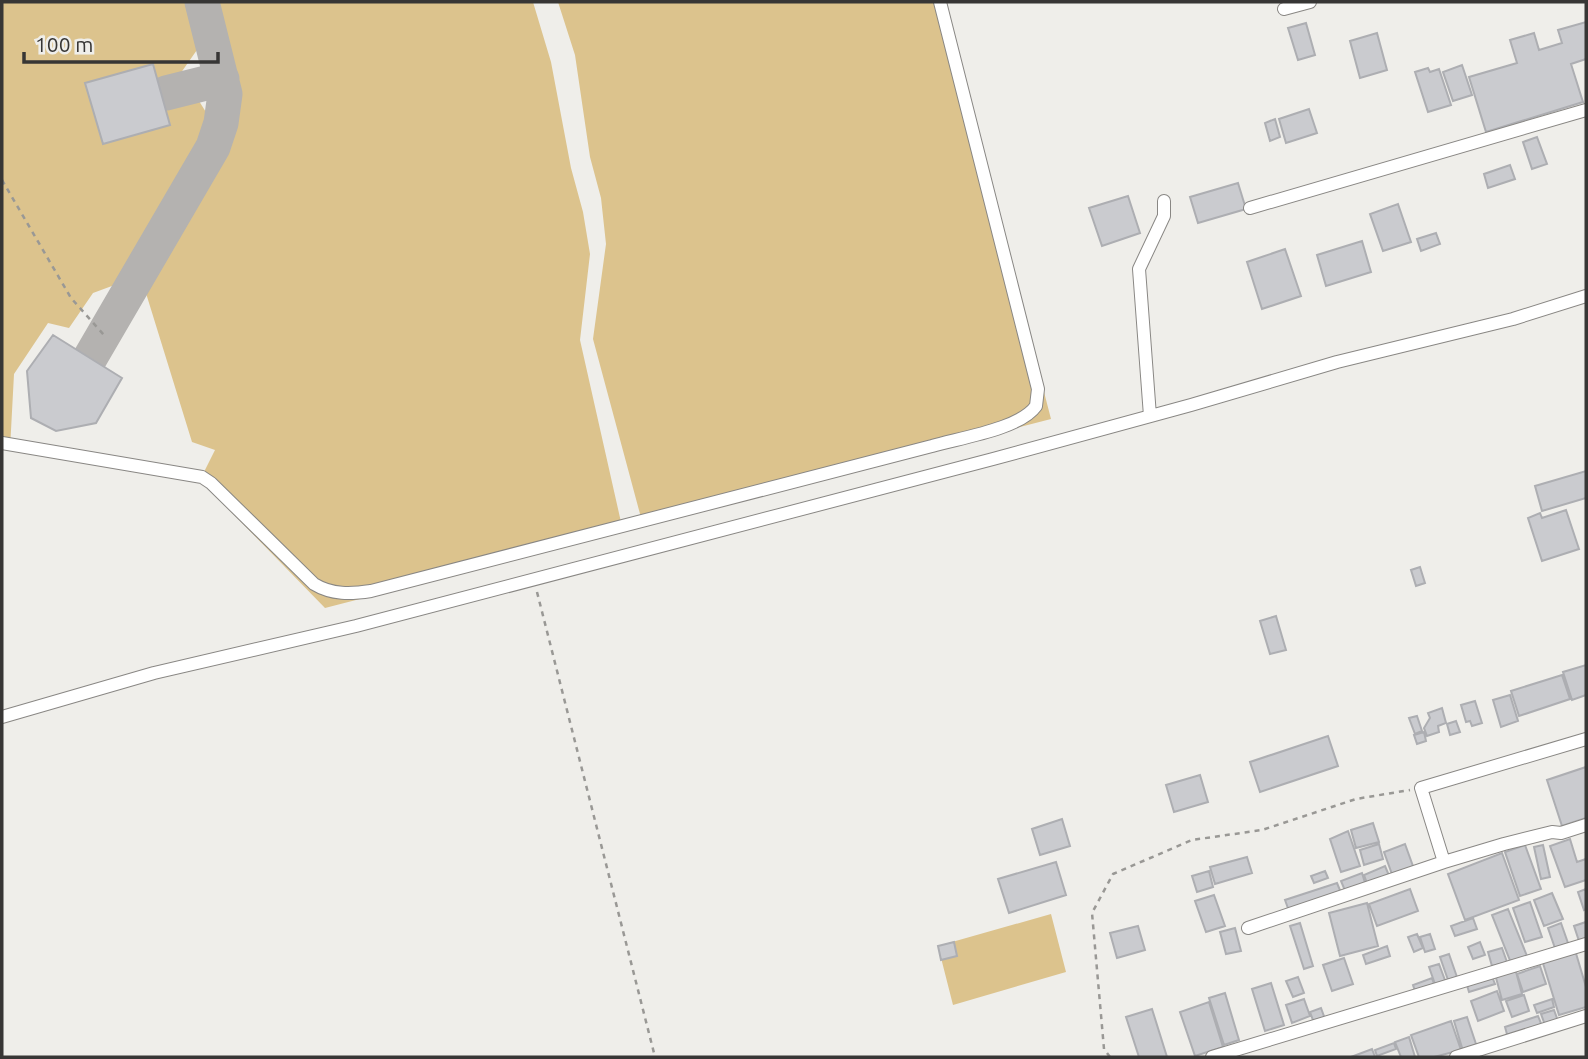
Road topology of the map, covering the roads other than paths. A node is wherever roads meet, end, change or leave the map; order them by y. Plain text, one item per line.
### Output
1 (940, 2) edge
2 (1310, 2) edge
3 (1284, 9) dead end
4 (1586, 110) edge
5 (1164, 201) dead end
6 (1251, 208) dead end
7 (1586, 296) edge
8 (1150, 416) junction
9 (2, 443) edge
10 (2, 717) edge
11 (1586, 739) edge
12 (1586, 825) edge
13 (1444, 862) junction
14 (1248, 928) dead end
15 (1586, 944) edge
16 (1586, 1016) edge
17 (1212, 1057) edge
18 (1456, 1057) edge

1 - 9 street
2 - 3 street
4 - 6 street
5 - 8 street
7 - 8 street
8 - 10 street
11 - 13 street
12 - 13 street
13 - 14 street
15 - 17 street
16 - 18 street

